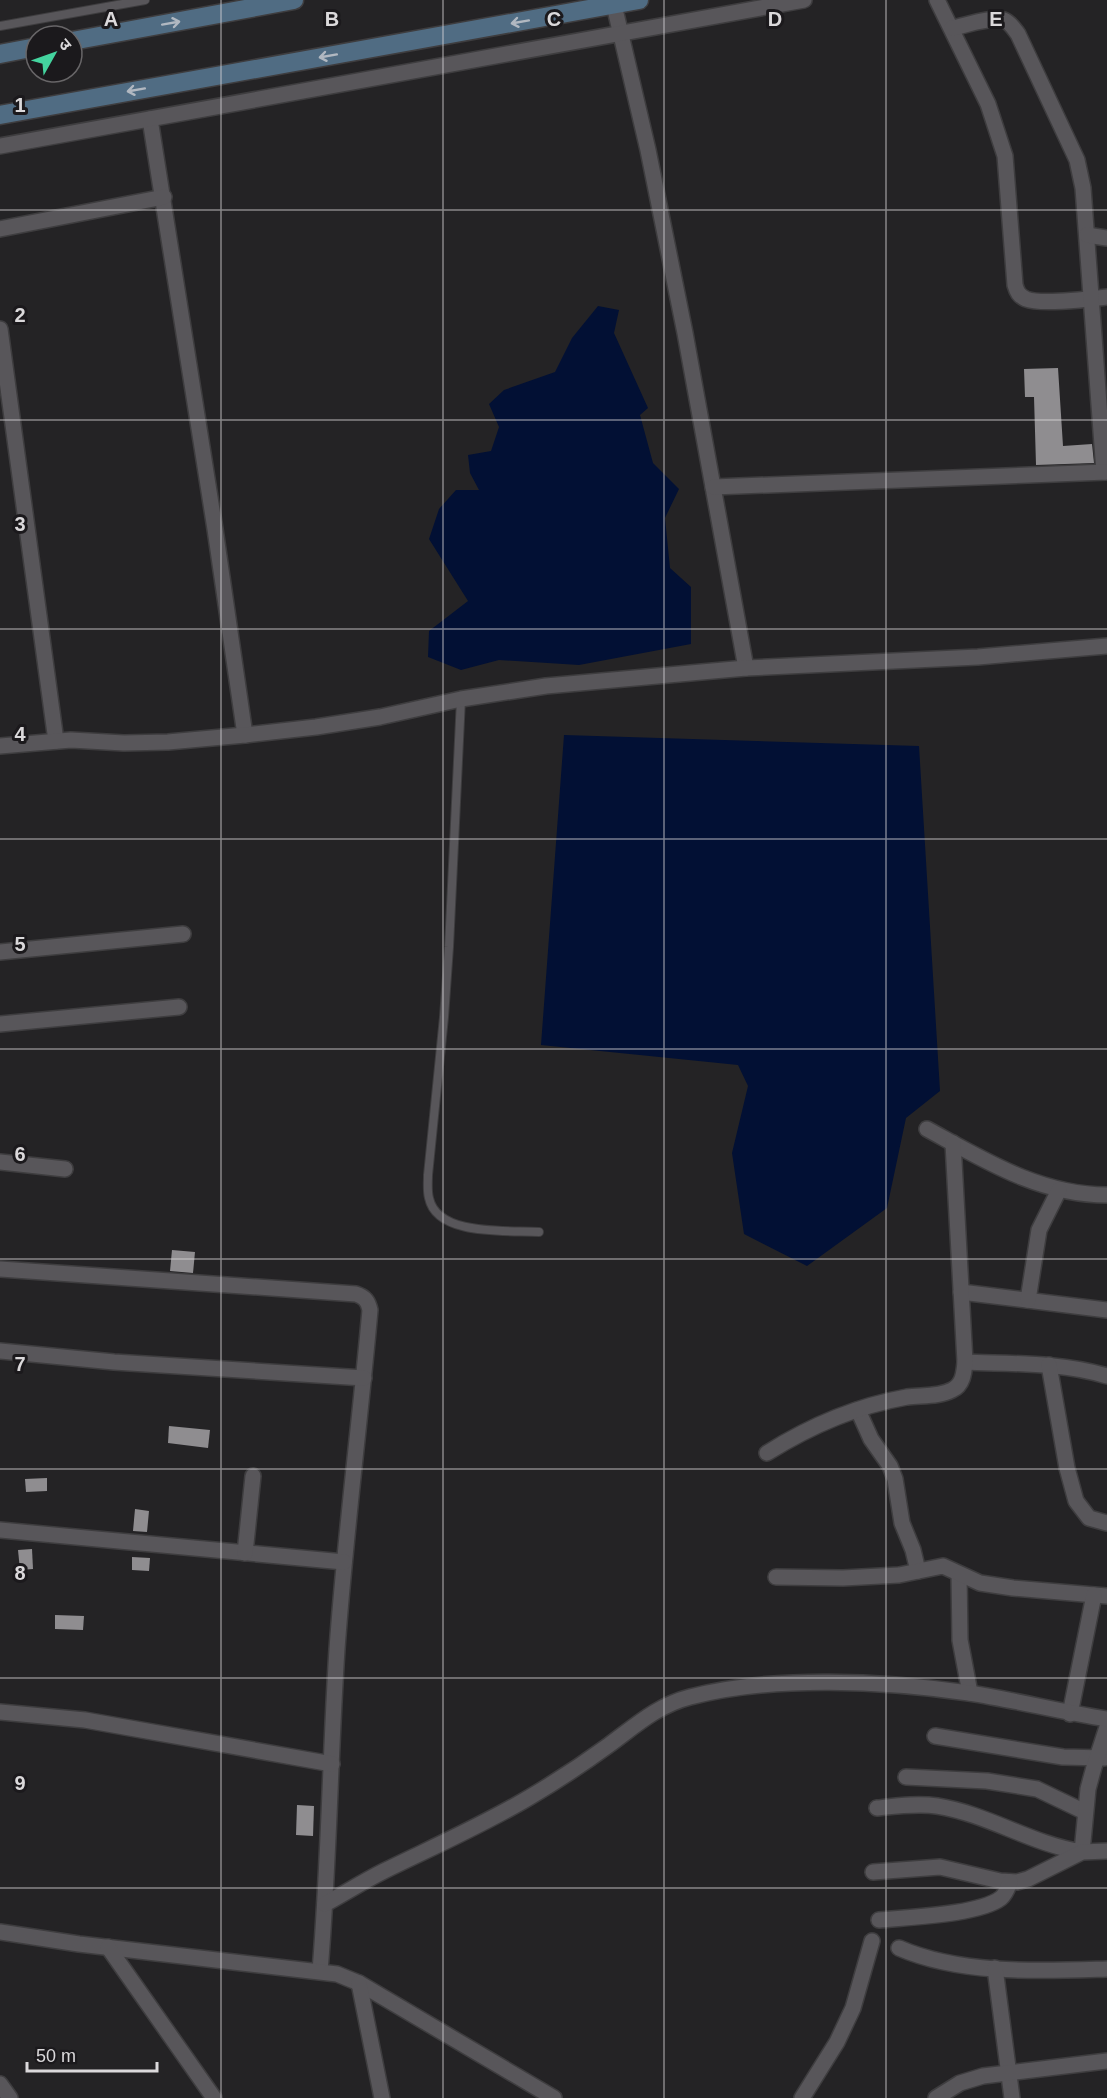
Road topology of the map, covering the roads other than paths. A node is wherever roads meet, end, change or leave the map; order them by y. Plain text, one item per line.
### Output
1 (145, 0) edge
2 (294, 0) edge
3 (639, 0) edge
4 (804, 0) edge
5 (937, 0) edge
6 (614, 5) junction
7 (0, 26) edge
8 (951, 28) junction
9 (621, 35) junction
10 (84, 39) edge
11 (24, 49) edge
12 (0, 54) edge
13 (0, 115) edge
14 (150, 119) junction
15 (0, 146) edge
16 (164, 197) junction
17 (0, 230) edge
18 (1087, 235) junction
19 (1107, 238) edge
20 (1107, 297) edge
21 (1091, 298) junction
22 (0, 329) edge
23 (1106, 472) edge
24 (713, 487) junction
25 (1107, 646) edge
26 (746, 668) junction
27 (461, 699) junction
28 (245, 735) junction
29 (56, 741) junction
30 (0, 746) edge
31 (183, 934) dead end
32 (0, 952) edge
33 (179, 1007) dead end
34 (0, 1024) edge
35 (927, 1129) dead end
36 (953, 1143) junction
37 (0, 1162) edge
38 (65, 1169) dead end
39 (1059, 1190) junction
40 (1107, 1195) edge
41 (538, 1232) dead end
42 (0, 1269) edge
43 (961, 1292) junction
44 (1028, 1300) junction
45 (1107, 1310) edge
46 (0, 1351) edge
47 (965, 1362) junction
48 (1048, 1365) junction
49 (1107, 1376) edge
50 (364, 1378) junction
51 (858, 1410) junction
52 (767, 1453) dead end
53 (253, 1476) dead end
54 (1107, 1523) edge
55 (0, 1530) edge
56 (245, 1552) junction
57 (344, 1562) junction
58 (918, 1571) junction
59 (959, 1574) junction
60 (776, 1577) dead end
61 (1100, 1595) edge
62 (970, 1693) junction
63 (0, 1712) edge
64 (1070, 1714) junction
65 (1107, 1719) edge
66 (1107, 1727) edge
67 (935, 1736) dead end
68 (1102, 1758) edge
69 (332, 1764) junction
70 (906, 1776) dead end
71 (877, 1808) dead end
72 (1085, 1812) junction
73 (1107, 1851) edge
74 (1082, 1852) junction
75 (873, 1872) dead end
76 (1011, 1882) junction
77 (325, 1904) junction
78 (879, 1920) dead end
79 (0, 1932) edge
80 (872, 1941) dead end
81 (108, 1947) junction
82 (899, 1948) dead end
83 (995, 1968) junction
84 (1107, 1969) edge
85 (320, 1971) junction
86 (359, 1983) junction
87 (1107, 2061) edge
88 (1008, 2073) junction
89 (0, 2084) edge
90 (10, 2098) edge
91 (214, 2098) edge
92 (382, 2098) edge
93 (554, 2098) edge
94 (802, 2098) edge
95 (936, 2098) edge
96 (1012, 2098) edge

1 - 7 lane
10 -> 2 street
3 - 6 street
4 - 9 street
5 - 8 street
6 - 9 street
6 -> 13 street
8 - 18 street
8 - 21 street
9 - 14 street
9 - 24 street
11 - 12 street
14 - 15 street
14 - 16 street
16 - 17 street
16 - 28 street
18 - 19 street
18 - 21 street
20 - 21 street
21 - 23 street
22 - 29 street
23 - 24 street
24 - 26 street
25 - 26 street
26 - 27 street
27 - 28 street
27 - 41 lane
28 - 29 street
29 - 30 street
31 - 32 street
33 - 34 street
35 - 36 street
36 - 39 street
36 - 43 street
37 - 38 street
39 - 40 street
39 - 44 street
42 - 50 street
43 - 44 street
43 - 47 street
44 - 45 street
46 - 50 street
47 - 48 street
47 - 51 street
48 - 49 street
48 - 54 street
50 - 57 street
51 - 52 street
51 - 58 street
53 - 56 street
55 - 56 street
56 - 57 street
57 - 69 street
58 - 59 street
58 - 60 street
59 - 61 street
59 - 62 street
61 - 64 street
62 - 64 street
62 - 77 street
63 - 69 street
64 - 65 street
66 - 68 street
67 - 68 street
68 - 72 street
69 - 77 street
70 - 72 street
71 - 74 street
72 - 74 street
73 - 74 street
74 - 76 street
75 - 76 street
76 - 78 street
77 - 85 street
79 - 81 street
80 - 94 street
81 - 85 street
81 - 91 street
82 - 83 street
83 - 84 street
83 - 88 street
85 - 86 street
86 - 92 street
86 - 93 street
87 - 88 street
88 - 95 street
88 - 96 street
89 - 90 street

